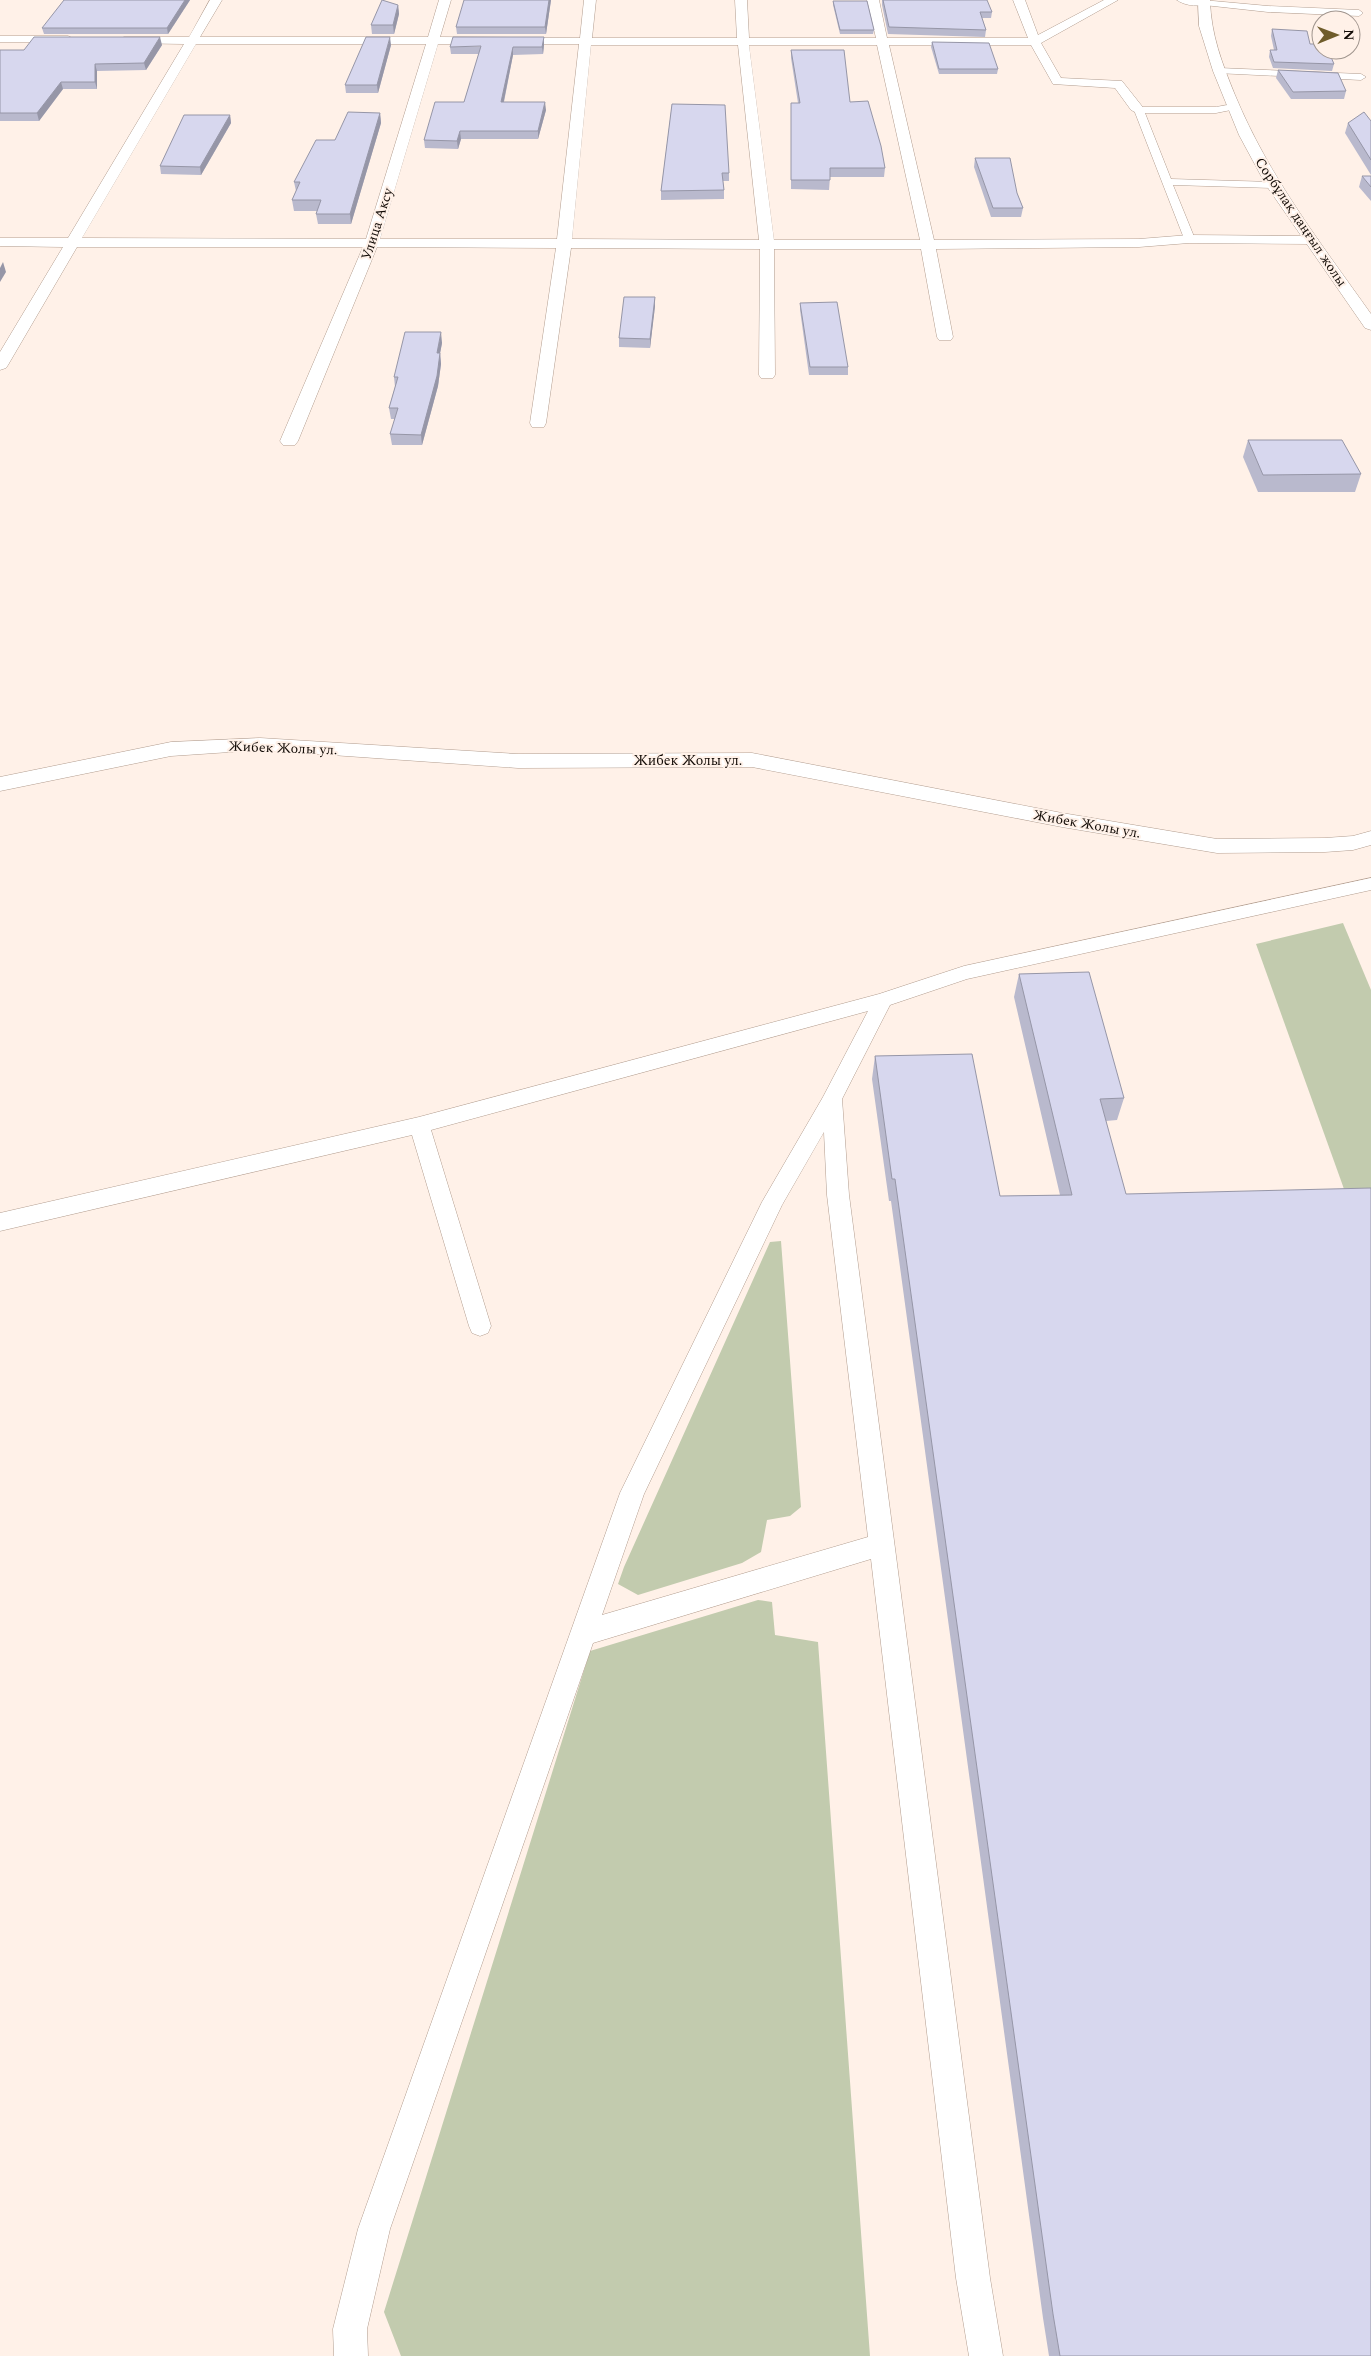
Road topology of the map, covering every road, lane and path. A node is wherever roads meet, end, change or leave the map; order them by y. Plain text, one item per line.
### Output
1 (216, 0) edge
2 (445, 0) edge
3 (590, 0) edge
4 (741, 0) edge
5 (873, 0) edge
6 (1018, 0) edge
7 (1112, 0) edge
8 (1184, 0) edge
9 (1204, 1) edge
10 (1311, 11) edge
11 (0, 39) edge
12 (77, 40) edge
13 (116, 40) edge
14 (194, 40) junction
15 (433, 40) junction
16 (585, 40) junction
17 (743, 40) junction
18 (881, 42) junction
19 (1035, 42) junction
20 (1218, 71) junction
21 (1361, 77) dead end
22 (1233, 107) junction
23 (1139, 110) junction
24 (1167, 182) junction
25 (1273, 185) junction
26 (1189, 239) junction
27 (1312, 240) junction
28 (0, 242) edge
29 (74, 242) junction
30 (372, 243) junction
31 (564, 244) junction
32 (766, 244) junction
33 (928, 245) junction
34 (1371, 325) edge
35 (944, 336) dead end
36 (0, 365) edge
37 (767, 375) dead end
38 (538, 423) dead end
39 (289, 441) dead end
40 (0, 784) edge
41 (1371, 838) edge
42 (1371, 883) edge
43 (883, 1000) junction
44 (832, 1099) junction
45 (419, 1125) junction
46 (0, 1222) edge
47 (480, 1326) dead end
48 (882, 1544) junction
49 (583, 1633) junction
50 (351, 2356) edge
51 (986, 2356) edge

1 - 14 street
2 - 15 street, Улица Аксу
3 - 16 street
4 - 17 street
5 - 18 street
6 - 19 street
7 - 19 street
8 - 9 street
9 - 10 lane
9 - 20 street, Сорбұлақ даңғыл жолы
11 - 12 street
13 - 14 street
14 - 15 street
14 - 29 street
15 - 16 street
15 - 30 street, Улица Аксу
16 - 17 street
16 - 31 street
17 - 18 street
17 - 32 street
18 - 19 street
18 - 33 street
19 - 23 street
20 - 21 lane
20 - 22 street, Сорбұлақ даңғыл жолы
22 - 23 lane
22 - 25 street, Сорбұлақ даңғыл жолы
23 - 24 lane
24 - 25 lane
24 - 26 lane
25 - 27 street, Сорбұлақ даңғыл жолы
26 - 27 street
26 - 33 street
27 - 34 street, Сорбұлақ даңғыл жолы
28 - 29 street
29 - 30 street
29 - 36 street
30 - 31 street
30 - 39 street, Улица Аксу
31 - 32 street
31 - 38 street
32 - 33 street
32 - 37 street
33 - 35 street
40 - 41 street, Жибек Жолы ул.
42 - 43 lane
43 - 44 lane
43 - 45 lane
44 - 48 lane
44 - 49 lane
45 - 46 lane
45 - 47 lane
48 - 49 lane
48 - 51 lane
49 - 50 lane

